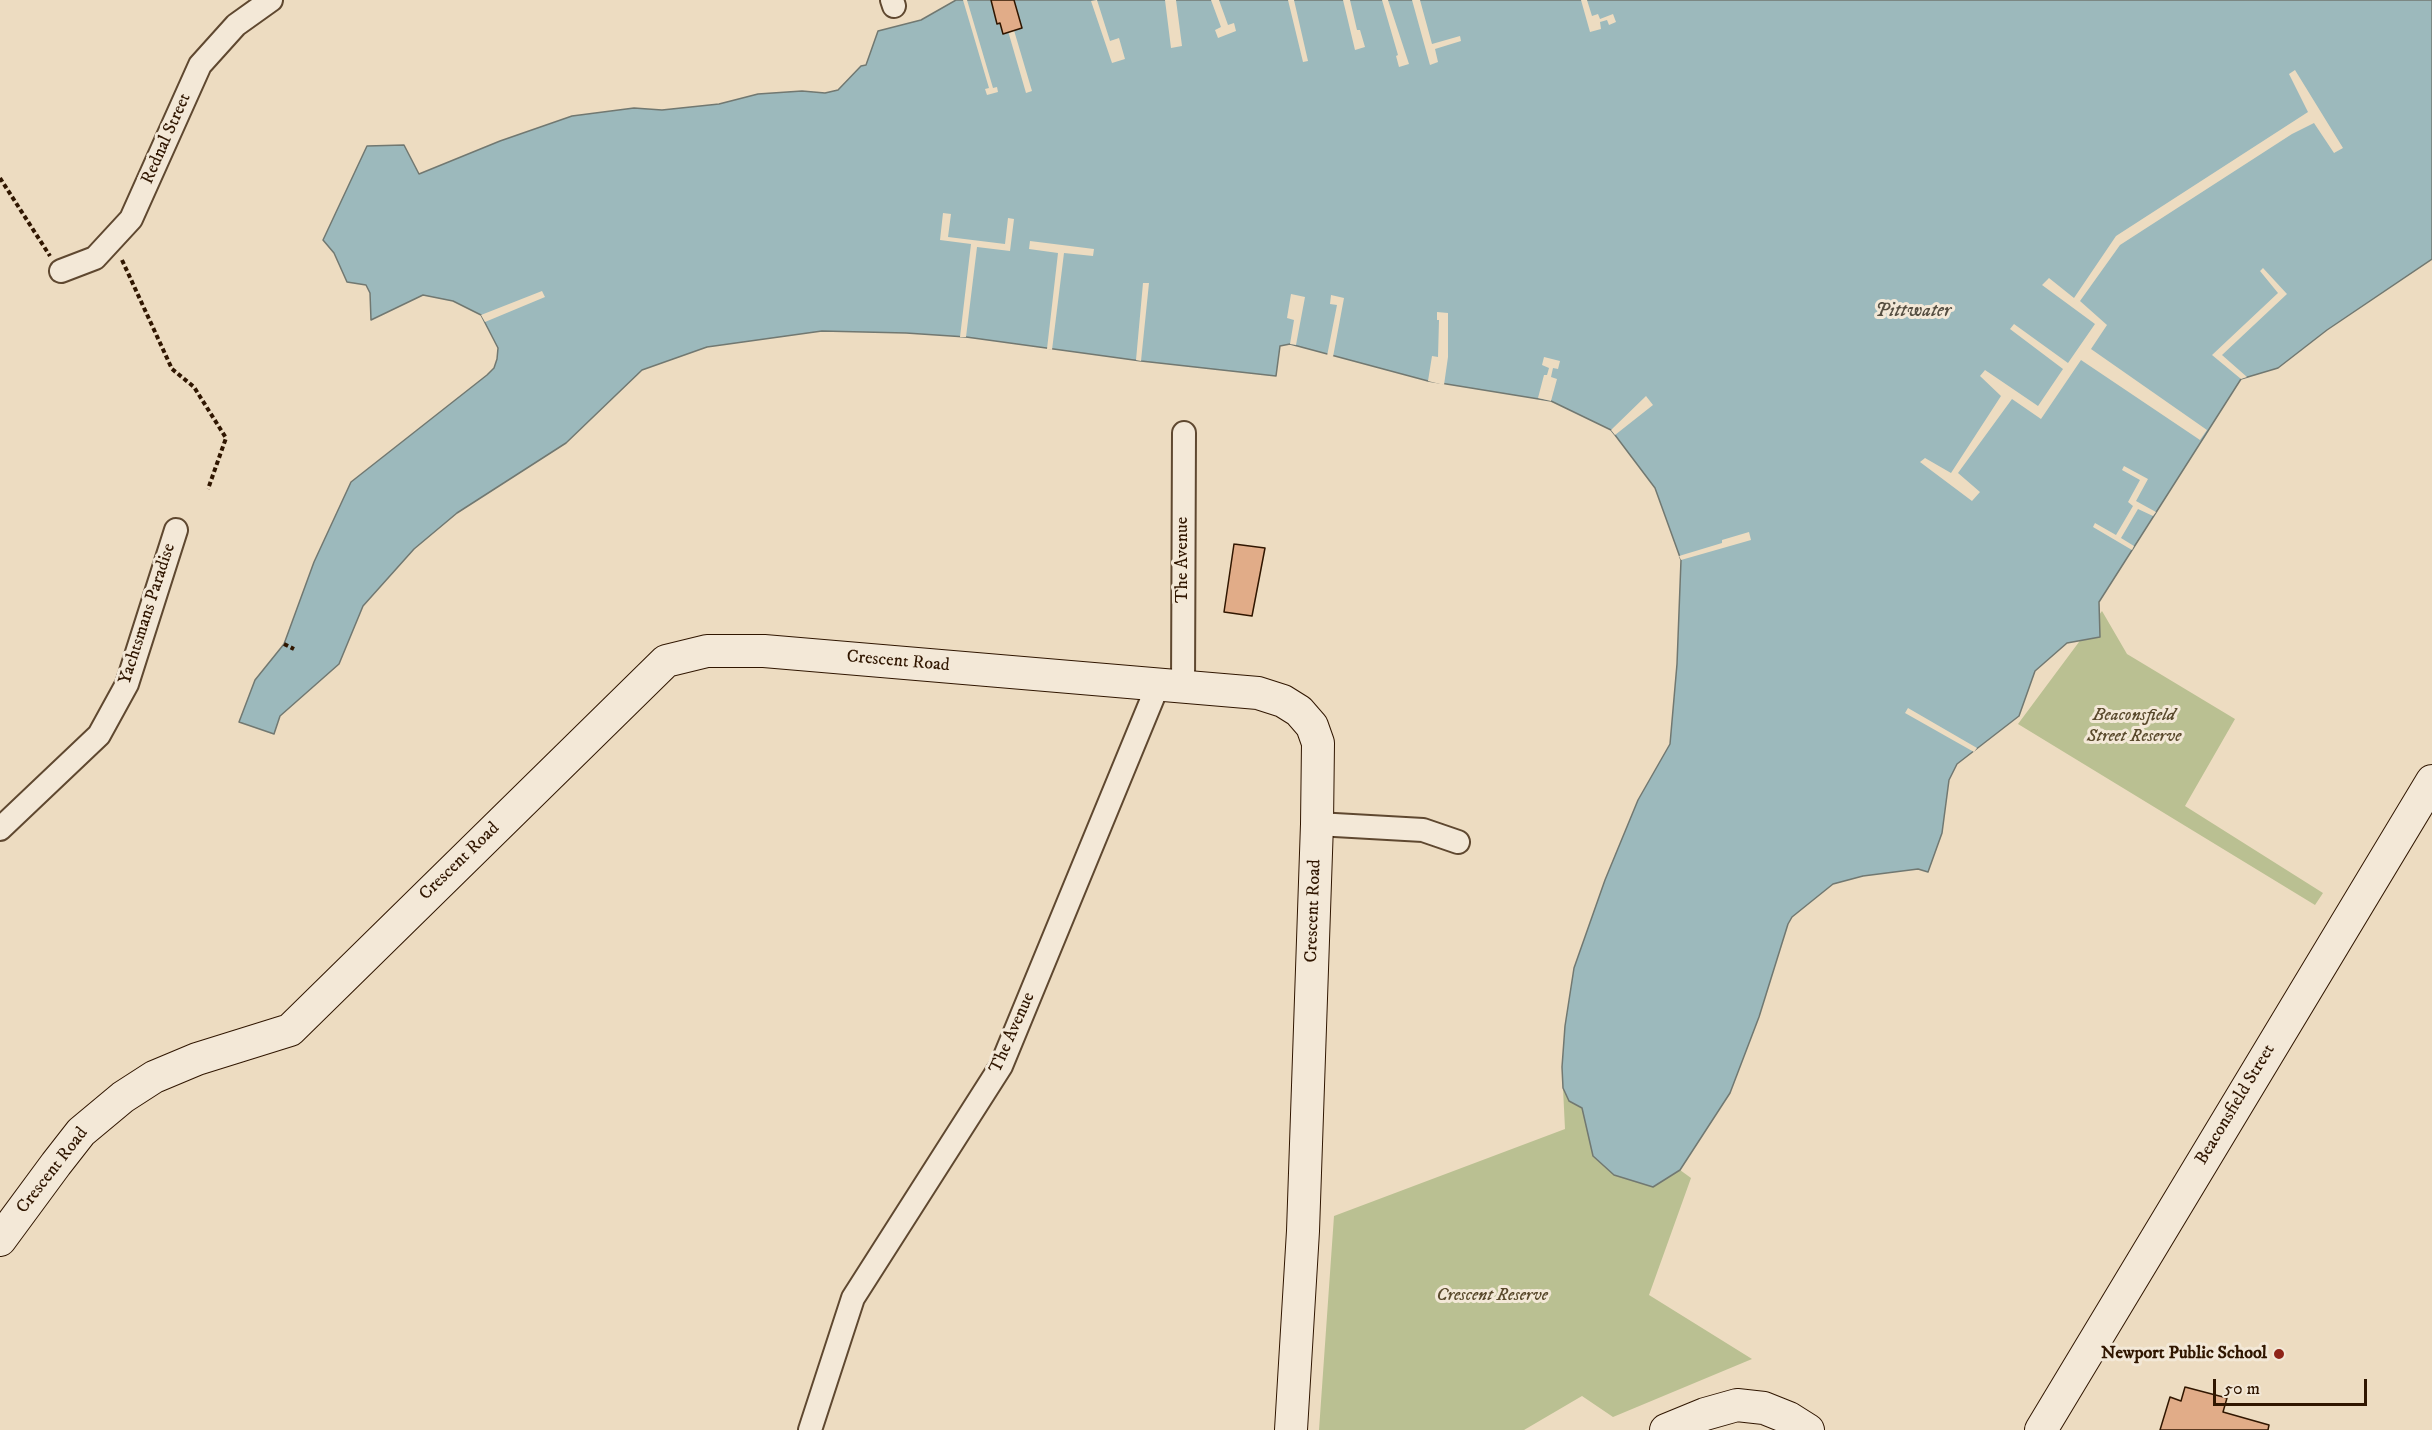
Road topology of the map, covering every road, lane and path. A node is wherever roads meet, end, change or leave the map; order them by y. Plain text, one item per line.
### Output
1 (271, 0) edge
2 (0, 178) edge
3 (121, 256) dead end
4 (61, 271) joint
5 (1184, 433) dead end
6 (208, 489) dead end
7 (176, 530) dead end
8 (284, 644) dead end
9 (294, 649) dead end
10 (1171, 686) junction
11 (2432, 781) edge
12 (1317, 824) junction
13 (0, 829) edge
14 (1458, 843) dead end
15 (0, 1240) edge
16 (810, 1430) edge
17 (1291, 1430) edge
18 (1666, 1430) edge
19 (1808, 1430) edge
20 (2041, 1430) edge

1 - 4 street, Rednal Street
2 - 4 path
3 - 6 path
5 - 10 street, The Avenue
7 - 13 street, Yachtsmans Paradise
8 - 9 path
10 - 12 street, Crescent Road
10 - 15 street, Crescent Road
10 - 16 street, The Avenue
11 - 20 street, Beaconsfield Street
12 - 14 street
12 - 17 street, Crescent Road
18 - 19 street

